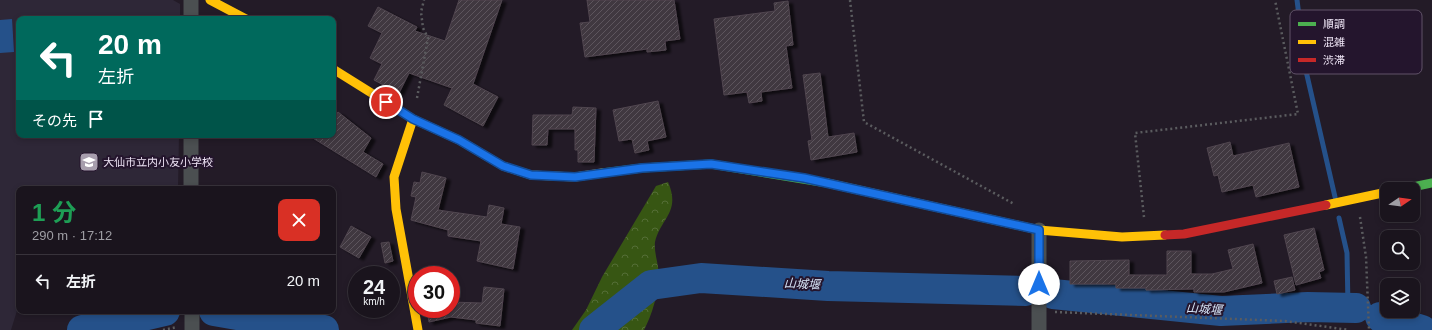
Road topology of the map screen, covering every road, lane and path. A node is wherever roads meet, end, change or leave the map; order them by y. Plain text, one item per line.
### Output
1 (191, 0) edge
2 (210, 0) edge
3 (424, 0) edge
4 (850, 0) edge
5 (1275, 0) edge
6 (191, 16) edge
7 (240, 16) edge
8 (336, 71) edge
9 (413, 119) junction
10 (191, 138) edge
11 (1432, 183) edge
12 (1420, 185) edge
13 (191, 186) edge
14 (1380, 194) edge
15 (1358, 199) junction
16 (1015, 204) dead end
17 (1144, 220) dead end
18 (1039, 230) junction
19 (1039, 311) junction
20 (192, 314) edge
21 (192, 330) edge
22 (418, 330) edge
23 (1039, 330) edge
24 (1349, 330) edge
25 (1369, 330) edge

1 - 6 street
2 - 7 street
3 - 9 path
4 - 16 path
5 - 17 path
8 - 9 street
9 - 18 street
9 - 22 street
10 - 13 street
11 - 12 street
14 - 15 street
15 - 18 street
15 - 25 path
18 - 19 street
19 - 23 street
19 - 24 path
20 - 21 street

